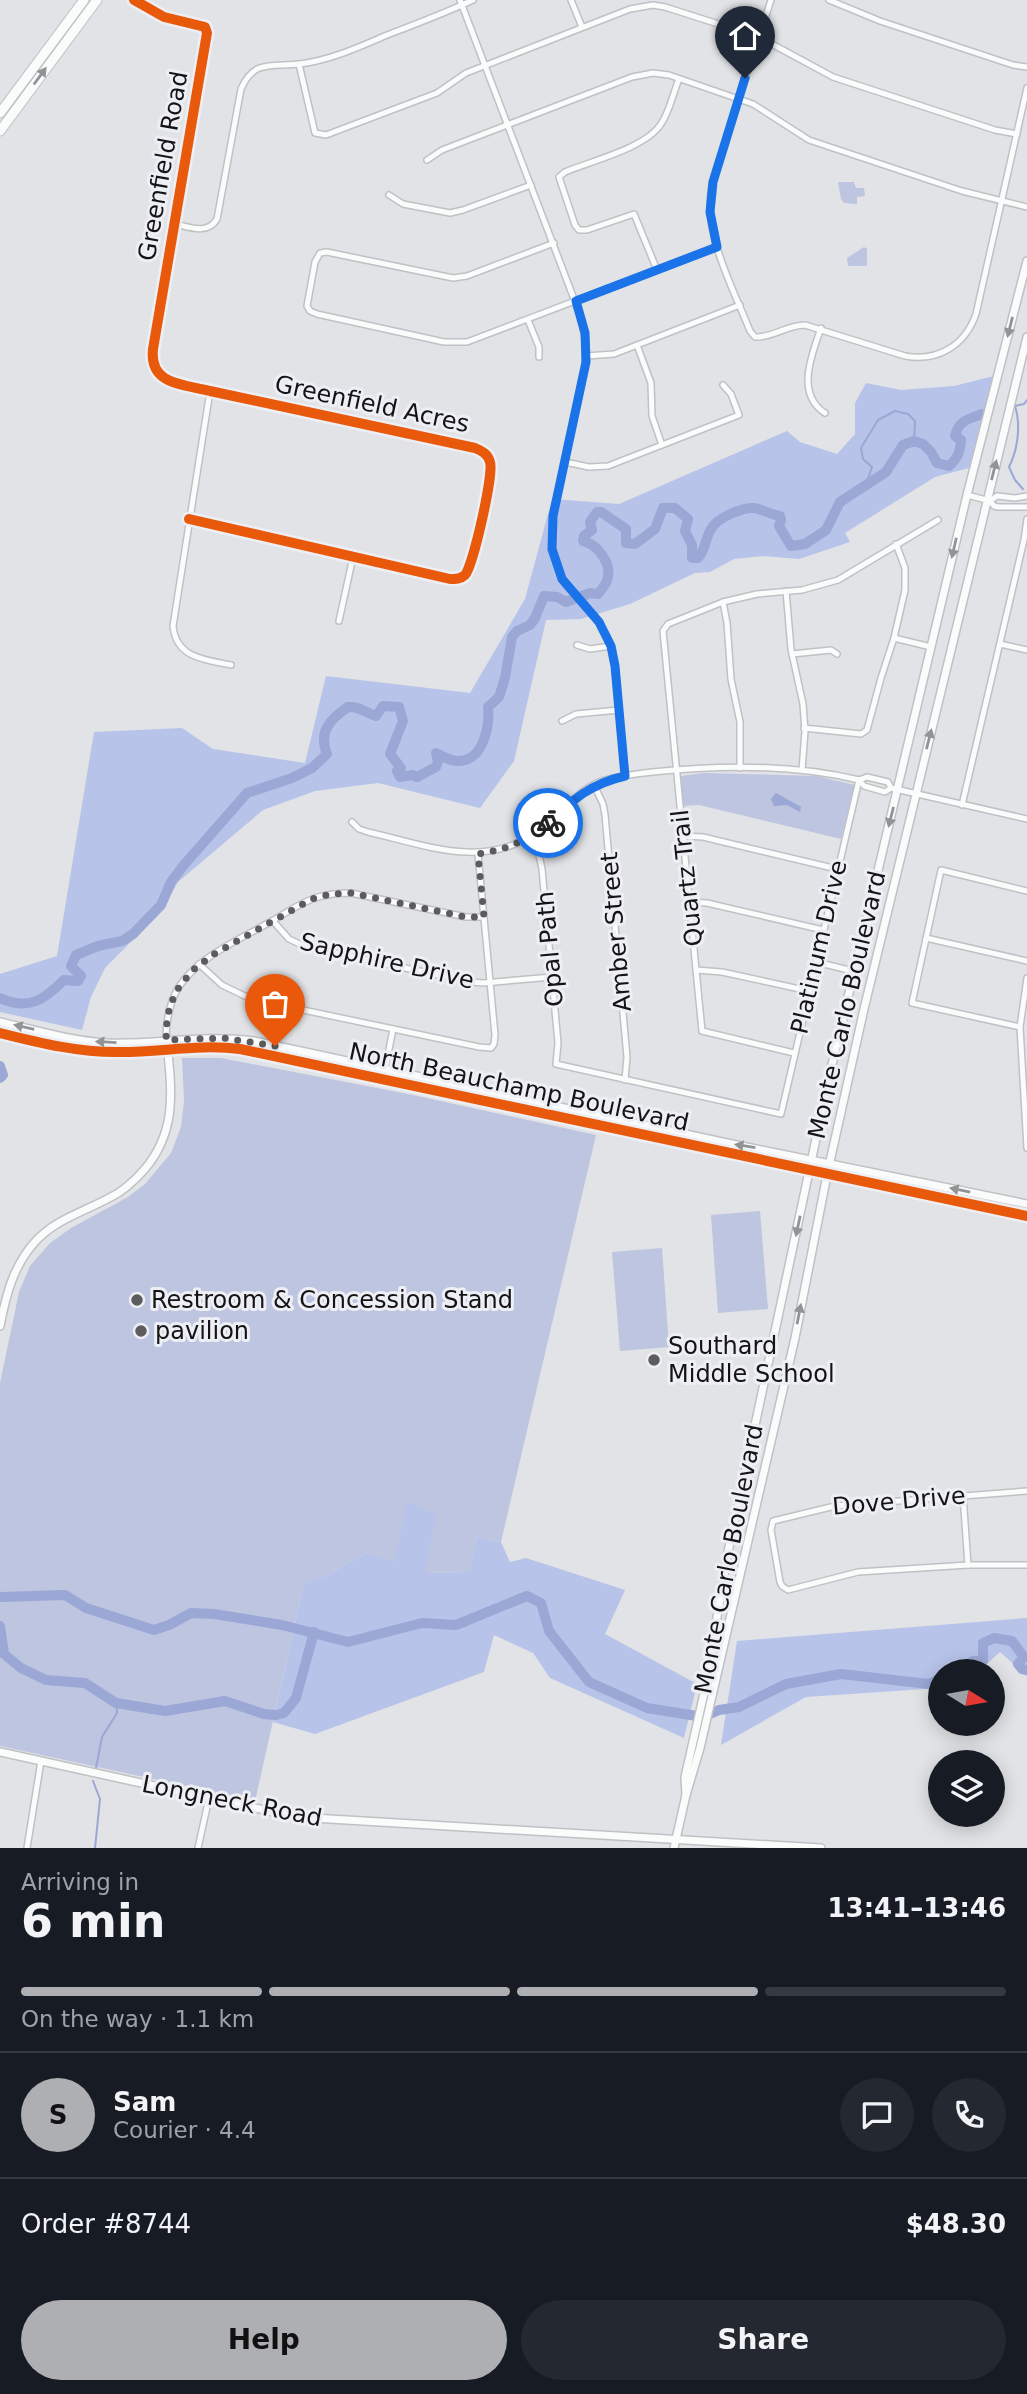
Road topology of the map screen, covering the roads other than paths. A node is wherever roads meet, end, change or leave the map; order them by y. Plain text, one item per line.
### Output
1 (84, 0) edge
2 (97, 0) edge
3 (134, 0) edge
4 (473, 0) edge
5 (571, 0) edge
6 (771, 0) edge
7 (829, 0) edge
8 (461, 3) edge
9 (582, 27) junction
10 (759, 37) junction
11 (299, 64) junction
12 (485, 65) junction
13 (1027, 67) edge
14 (679, 79) junction
15 (1027, 89) edge
16 (738, 98) junction
17 (0, 113) edge
18 (508, 125) junction
19 (0, 131) edge
20 (1017, 134) junction
21 (428, 160) dead end
22 (531, 185) junction
23 (389, 195) dead end
24 (1002, 201) junction
25 (1027, 207) edge
26 (174, 224) junction
27 (554, 243) junction
28 (717, 247) junction
29 (1027, 261) edge
30 (657, 270) junction
31 (576, 301) junction
32 (740, 305) junction
33 (160, 312) joint
34 (528, 320) junction
35 (821, 328) junction
36 (1027, 337) edge
37 (637, 345) junction
38 (586, 356) junction
39 (539, 357) dead end
40 (723, 385) dead end
41 (210, 391) junction
42 (825, 413) dead end
43 (662, 445) junction
44 (565, 462) junction
45 (967, 495) junction
46 (1026, 497) edge
47 (988, 500) junction
48 (1026, 507) edge
49 (1027, 518) edge
50 (189, 519) junction
51 (938, 520) dead end
52 (896, 544) junction
53 (353, 557) junction
54 (786, 591) junction
55 (723, 602) junction
56 (339, 621) dead end
57 (894, 638) junction
58 (1000, 644) junction
59 (577, 645) dead end
60 (611, 646) junction
61 (931, 647) junction
62 (1027, 650) edge
63 (792, 654) junction
64 (837, 654) dead end
65 (231, 665) dead end
66 (619, 710) junction
67 (562, 721) dead end
68 (804, 728) junction
69 (740, 768) junction
70 (677, 769) junction
71 (802, 770) junction
72 (625, 776) junction
73 (859, 780) junction
74 (594, 785) junction
75 (894, 789) junction
76 (915, 794) junction
77 (962, 804) junction
78 (1027, 819) edge
79 (352, 822) dead end
80 (530, 836) junction
81 (683, 836) junction
82 (478, 854) junction
83 (837, 869) junction
84 (1027, 891) edge
85 (690, 902) junction
86 (484, 917) junction
87 (273, 920) junction
88 (823, 930) junction
89 (926, 938) junction
90 (1027, 961) edge
91 (816, 962) junction
92 (199, 964) junction
93 (696, 971) junction
94 (853, 971) junction
95 (552, 977) junction
96 (1027, 978) edge
97 (490, 983) junction
98 (809, 990) junction
99 (0, 1022) edge
100 (1020, 1027) junction
101 (393, 1030) junction
102 (0, 1034) edge
103 (167, 1044) junction
104 (794, 1053) junction
105 (385, 1069) junction
106 (383, 1080) junction
107 (625, 1080) junction
108 (1026, 1148) edge
109 (812, 1160) junction
110 (829, 1163) junction
111 (810, 1171) junction
112 (827, 1175) junction
113 (1027, 1203) edge
114 (1027, 1216) edge
115 (0, 1326) edge
116 (1027, 1491) edge
117 (963, 1495) junction
118 (1027, 1565) edge
119 (968, 1566) junction
120 (709, 1690) junction
121 (0, 1752) edge
122 (41, 1761) junction
123 (209, 1798) junction
124 (675, 1844) edge
125 (27, 1848) edge
126 (198, 1848) edge
127 (821, 1848) edge

1 - 17 highway
19 -> 2 highway
3 - 26 street, Greenfield Road
4 - 8 street
5 - 9 street
6 - 10 street
7 - 13 street
8 - 11 street
8 - 12 street
9 - 10 street
9 - 12 street
10 - 16 street
10 - 20 street
11 - 12 street
11 - 26 street
12 - 18 street
14 - 16 street
14 - 18 street
14 - 30 street
15 - 20 street
16 - 24 street
16 - 28 street
18 - 21 street
18 - 22 street
20 - 24 street
22 - 23 street
22 - 27 street
24 - 25 street
24 - 35 street
26 - 33 street, Greenfield Road
27 - 31 street
27 - 34 street
28 - 30 street
28 - 32 street
29 -> 45 street, Monte Carlo Boulevard
30 - 31 street
31 - 34 street
31 - 38 street
32 - 35 street
32 - 37 street
33 - 41 street, Greenfield Acres
34 - 39 street
35 - 42 street
47 -> 36 street, Monte Carlo Boulevard
37 - 38 street
37 - 43 street
38 - 44 street
40 - 43 street
41 - 50 street
41 - 53 street, Greenfield Acres
43 - 44 street
44 - 60 street
45 - 47 street
45 -> 61 street, Monte Carlo Boulevard
46 - 47 street
46 - 48 street
47 - 48 street
76 -> 47 street, Monte Carlo Boulevard
48 - 49 street
49 - 58 street
50 - 53 street, Greenfield Acres
50 - 65 street
51 - 52 street
52 - 54 street
52 - 57 street
53 - 56 street
54 - 55 street
54 - 63 street
55 - 69 street
55 - 70 street, Quartz Trail
57 - 61 street
57 - 68 street
58 - 62 street
58 - 77 street
59 - 60 street
60 - 66 street
61 - 75 street, Monte Carlo Boulevard
63 - 64 street
63 - 68 street
66 - 67 street
66 - 72 street
68 - 71 street
69 - 70 street
69 - 71 street
70 - 72 street
70 - 81 street, Quartz Trail
71 - 73 street
72 - 74 street
73 - 75 street
73 - 83 street, Platinum Drive
74 - 80 street
74 - 107 street, Amber Street
75 - 76 street
75 -> 94 street, Monte Carlo Boulevard
76 - 77 street
76 - 110 street, Monte Carlo Boulevard
77 - 78 street
79 - 82 street
80 - 82 street
80 - 95 street, Opal Path
81 - 83 street
81 - 85 street, Quartz Trail
82 - 86 street
83 - 88 street, Platinum Drive
84 - 89 street
85 - 88 street
85 - 93 street, Quartz Trail
86 - 87 street
86 - 97 street
87 - 92 street
87 - 97 street, Sapphire Drive
88 - 91 street, Platinum Drive
89 - 90 street
89 - 100 street
91 - 94 street
91 - 98 street, Platinum Drive
92 - 101 street
92 - 103 street
93 - 98 street
93 - 104 street, Quartz Trail
94 - 109 street, Monte Carlo Boulevard
95 - 97 street, Sapphire Drive
95 - 107 street, Opal Path
96 - 100 street
97 - 101 street
98 - 104 street, Platinum Drive
103 -> 99 street, North Beauchamp Boulevard
100 - 108 street
101 - 105 street
102 - 103 street, North Beauchamp Boulevard
103 - 105 street, North Beauchamp Boulevard
103 - 106 street, North Beauchamp Boulevard
103 - 115 street
104 - 107 street, Platinum Drive
105 - 106 street
109 -> 105 street, North Beauchamp Boulevard
106 - 111 street, North Beauchamp Boulevard
109 - 110 street, North Beauchamp Boulevard
109 - 111 street, Monte Carlo Boulevard
110 - 112 street, Monte Carlo Boulevard
113 -> 110 street, North Beauchamp Boulevard
111 - 112 street, North Beauchamp Boulevard
111 -> 120 street, Monte Carlo Boulevard
112 - 114 street, North Beauchamp Boulevard
120 -> 112 street, Monte Carlo Boulevard
116 - 117 street, Dove Drive
117 - 119 street
117 - 119 street, Dove Drive
118 - 119 street
120 - 124 street, Monte Carlo Boulevard
121 - 122 street, Longneck Road
122 - 123 street, Longneck Road
122 - 125 street
123 - 124 street, Longneck Road
123 - 126 street
124 - 127 street, Longneck Road

